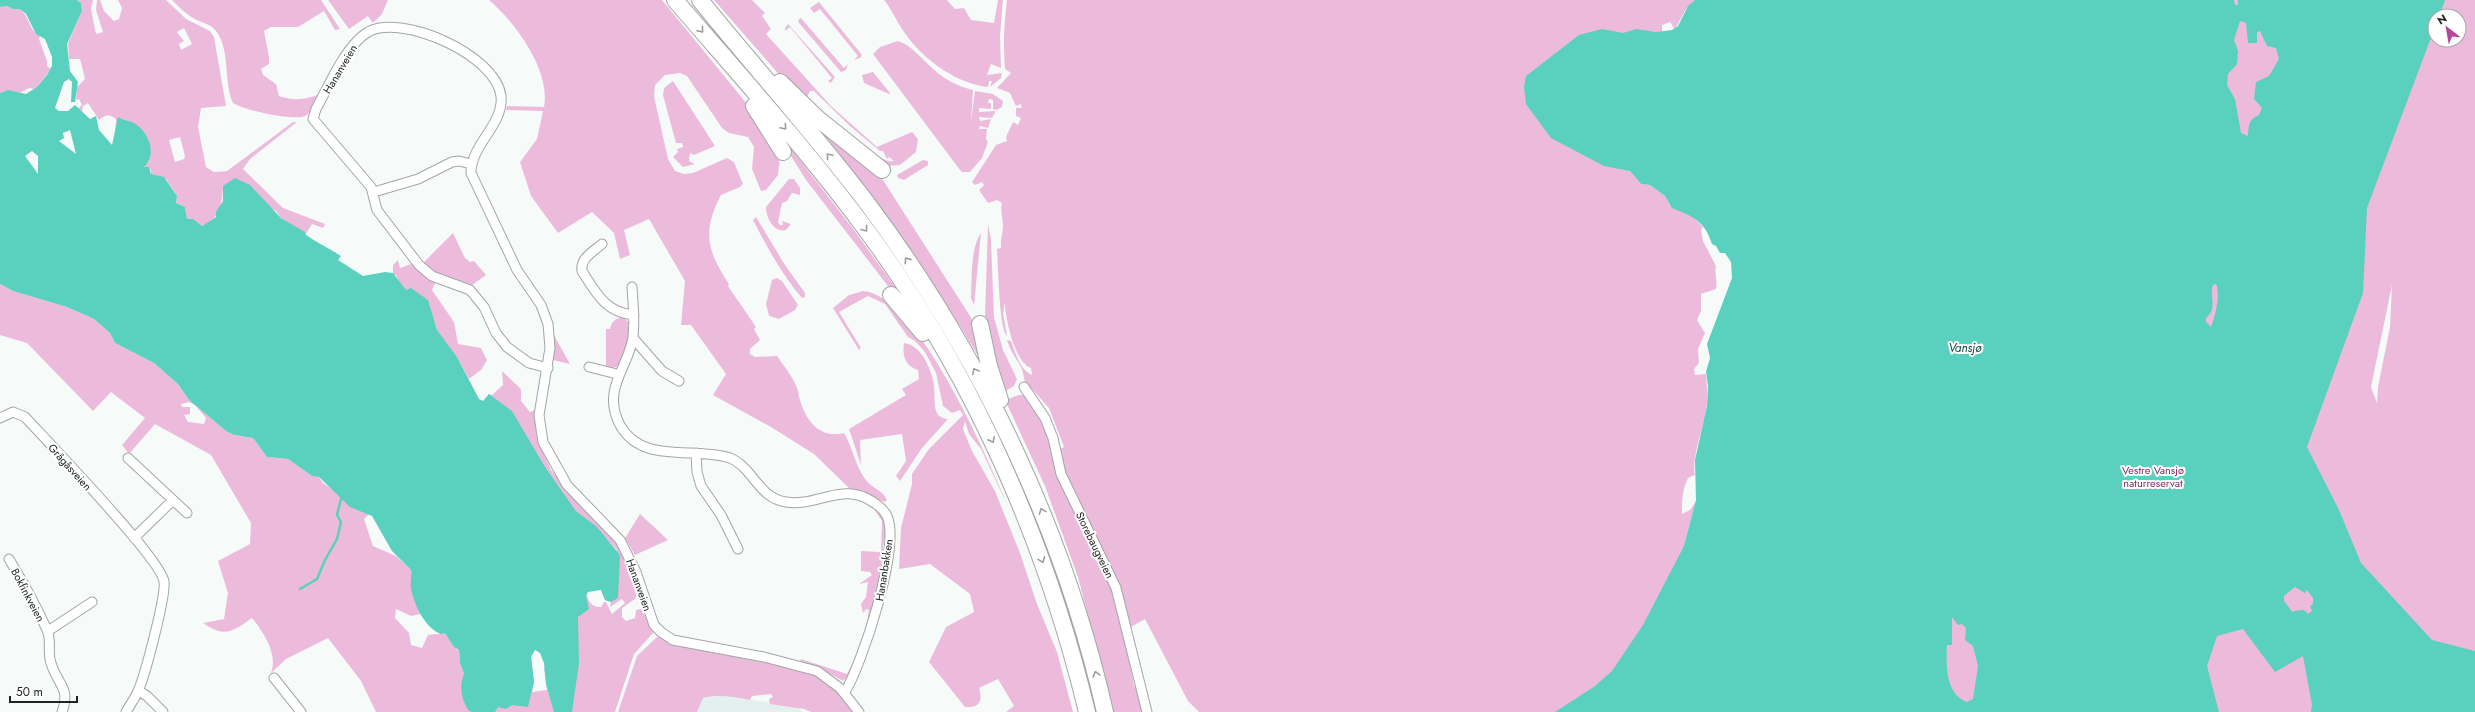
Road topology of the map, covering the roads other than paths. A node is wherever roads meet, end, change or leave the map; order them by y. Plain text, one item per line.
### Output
1 (676, 0) edge
2 (700, 0) edge
3 (734, 42) junction
4 (740, 76) junction
5 (783, 152) dead end
6 (471, 164) junction
7 (882, 170) dead end
8 (374, 192) junction
9 (602, 244) dead end
10 (632, 286) dead end
11 (891, 295) dead end
12 (634, 315) junction
13 (980, 324) dead end
14 (633, 338) junction
15 (589, 367) dead end
16 (548, 368) junction
17 (617, 374) junction
18 (679, 380) dead end
19 (1024, 387) dead end
20 (974, 405) junction
21 (0, 418) edge
22 (696, 453) junction
23 (1018, 456) junction
24 (128, 458) dead end
25 (173, 500) junction
26 (187, 514) dead end
27 (134, 538) junction
28 (738, 549) dead end
29 (9, 559) dead end
30 (92, 602) dead end
31 (48, 631) junction
32 (274, 678) dead end
33 (138, 691) junction
34 (845, 692) junction
35 (62, 712) edge
36 (126, 712) edge
37 (163, 712) edge
38 (301, 712) edge
39 (859, 712) edge
40 (1087, 712) edge
41 (1105, 712) edge
42 (1147, 712) edge

1 -> 4 highway
2 - 3 highway
3 - 7 highway
23 -> 3 highway
4 - 5 highway
4 -> 20 highway
6 - 8 street
6 - 8 street, Hananveien
6 - 16 street, Hananveien
8 - 16 street, Hananveien
9 - 12 street
10 - 12 street, Hananbakken
11 - 20 highway
12 - 14 street, Hananbakken
13 - 23 highway
14 - 17 street, Hananbakken
14 - 18 street
15 - 17 street
16 - 34 street, Hananveien
17 - 22 street, Hananbakken
19 - 42 street, Storebaugveien
20 -> 40 highway
21 - 27 street, Grågåsveien
22 - 28 street
22 - 34 street, Hananbakken
41 -> 23 highway
24 - 25 street
25 - 26 street
25 - 27 street
27 - 33 street, Grågåsveien
29 - 31 street, Bokfinkveien
30 - 31 street, Bokfinkveien
31 - 35 street, Bokfinkveien
32 - 38 street
33 - 36 street, Grågåsveien
33 - 37 street
34 - 39 street, Hananveien

